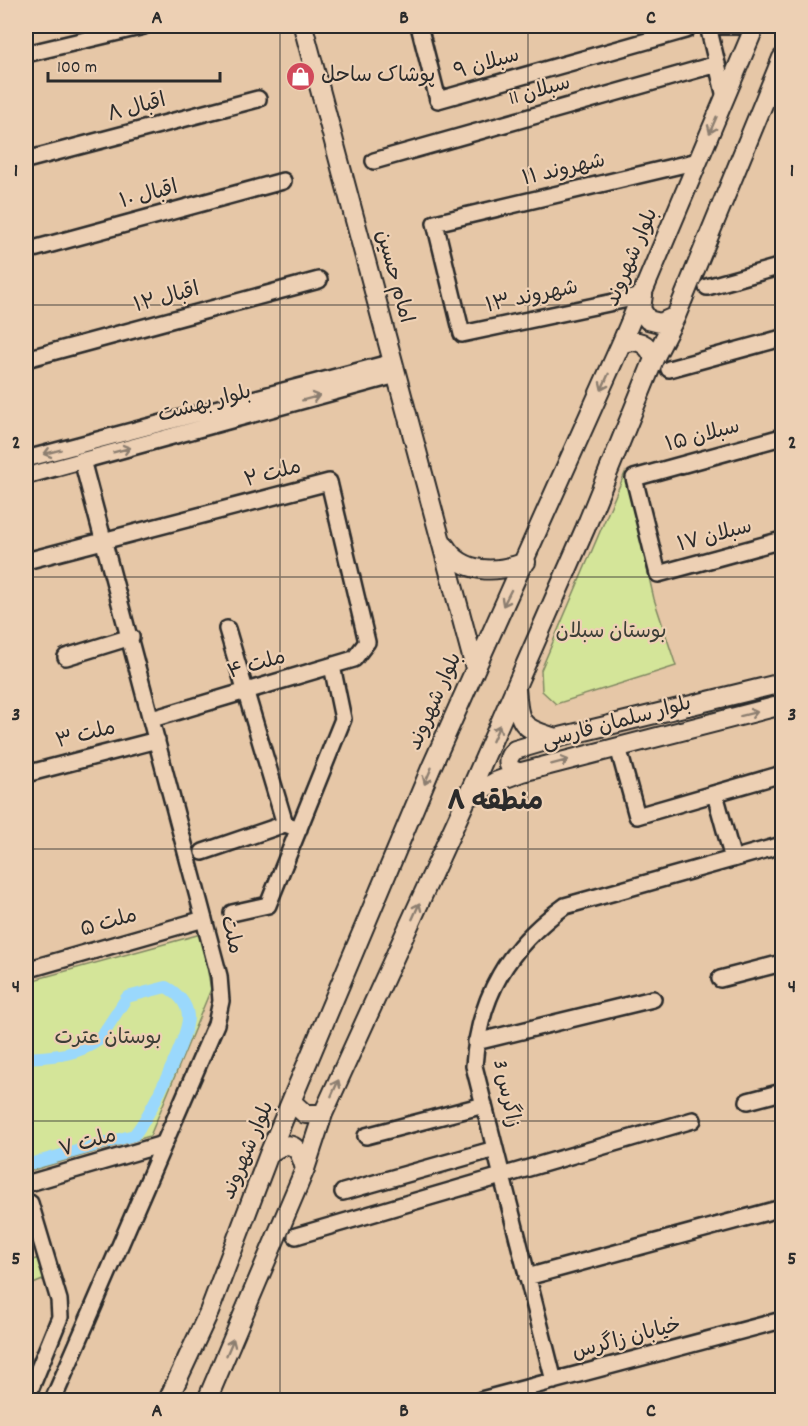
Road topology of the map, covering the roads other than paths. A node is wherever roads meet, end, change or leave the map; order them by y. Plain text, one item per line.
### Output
1 (144, 26) edge
2 (303, 26) edge
3 (419, 26) edge
4 (708, 26) edge
5 (715, 26) edge
6 (739, 26) edge
7 (755, 26) edge
8 (686, 30) dead end
9 (26, 54) edge
10 (717, 64) junction
11 (781, 64) edge
12 (725, 97) junction
13 (258, 99) dead end
14 (26, 160) edge
15 (374, 161) dead end
16 (698, 161) junction
17 (283, 181) dead end
18 (26, 251) edge
19 (783, 266) edge
20 (319, 280) dead end
21 (707, 287) dead end
22 (643, 293) junction
23 (676, 316) junction
24 (467, 334) joint
25 (783, 338) edge
26 (621, 344) junction
27 (26, 359) edge
28 (654, 359) junction
29 (394, 368) junction
30 (669, 369) dead end
31 (783, 437) edge
32 (26, 459) edge
33 (82, 460) junction
34 (26, 476) edge
35 (441, 539) junction
36 (783, 540) edge
37 (104, 541) junction
38 (26, 561) edge
39 (526, 562) junction
40 (658, 574) joint
41 (227, 629) dead end
42 (131, 637) junction
43 (367, 642) joint
44 (66, 657) dead end
45 (332, 666) junction
46 (475, 668) junction
47 (783, 683) edge
48 (516, 688) junction
49 (245, 691) junction
50 (783, 705) edge
51 (152, 719) junction
52 (556, 738) junction
53 (158, 740) junction
54 (618, 747) junction
55 (522, 772) junction
56 (26, 774) edge
57 (783, 774) edge
58 (715, 794) junction
59 (467, 798) junction
60 (292, 826) junction
61 (783, 845) edge
62 (203, 852) dead end
63 (733, 859) junction
64 (232, 913) dead end
65 (204, 919) junction
66 (783, 963) edge
67 (26, 969) edge
68 (720, 979) dead end
69 (653, 999) dead end
70 (476, 1042) junction
71 (783, 1092) edge
72 (748, 1101) dead end
73 (292, 1103) junction
74 (484, 1105) junction
75 (323, 1114) junction
76 (693, 1120) dead end
77 (366, 1136) dead end
78 (163, 1144) junction
79 (495, 1149) junction
80 (269, 1154) junction
81 (305, 1169) junction
82 (501, 1174) junction
83 (26, 1184) edge
84 (343, 1192) dead end
85 (30, 1203) dead end
86 (783, 1208) edge
87 (296, 1236) dead end
88 (527, 1277) junction
89 (783, 1320) edge
90 (554, 1381) junction
91 (29, 1384) edge
92 (26, 1401) edge
93 (53, 1401) edge
94 (168, 1401) edge
95 (207, 1401) edge
96 (482, 1401) edge

1 - 9 street
2 - 29 main road, امام حسین
3 - 8 street, سبلان ۹
4 - 10 street
5 - 6 street
7 - 12 main road, بلوار شهروند
10 - 12 street
10 - 15 street, سبلان 11
11 - 23 main road
12 -> 16 main road, بلوار شهروند
13 - 14 street, اقبال ۸
16 - 22 main road, بلوار شهروند
16 - 24 street, شهروند ۱۱
17 - 18 street, اقبال ۱۰
19 - 21 street
20 - 27 street, اقبال ۱۲
22 - 23 main road
22 - 24 street, شهروند ۱۳
22 - 26 main road, بلوار شهروند
23 - 28 main road
25 - 30 street
26 - 28 main road
26 -> 39 main road, بلوار شهروند
28 - 48 main road
29 -> 32 street, بلوار بهشت
33 -> 29 street, بلوار بهشت
29 - 35 main road, امام حسین
31 - 40 street, سبلان ۱۵
33 - 34 street, بلوار بهشت
33 - 37 street, ملت
35 - 39 main road
35 - 46 main road, امام حسین
36 - 40 street, سبلان ۱۷
37 - 38 street
37 - 42 street, ملت
37 - 43 street, ملت ۲
39 -> 46 main road, بلوار شهروند
41 - 49 street
42 - 44 street
42 - 51 street, ملت
43 - 45 street, ملت ۴
45 - 49 street, ملت ۴
45 - 60 street
46 -> 73 main road, بلوار شهروند
47 - 52 main road, بلوار سلمان فارسی
48 - 52 main road, بلوار سلمان فارسی
59 -> 48 main road
49 - 51 street, ملت ۴
49 - 60 street
54 -> 50 main road, بلوار سلمان فارسی
51 - 53 street, ملت
52 - 55 main road
53 - 56 street, ملت ۳
53 - 65 street, ملت
55 -> 54 main road, بلوار سلمان فارسی
54 - 58 street
55 - 59 main road, بلوار سلمان فارسی
57 - 58 street
58 - 63 street
75 -> 59 main road
60 - 62 street
60 - 64 street
61 - 63 street, زاگرس 3
63 - 70 street, زاگرس 3
65 - 67 street, ملت ۵
65 - 78 street, ملت
66 - 68 street
69 - 70 street
70 - 74 street, زاگرس 3
71 - 72 street
73 - 75 main road
73 - 80 main road, بلوار شهروند
74 - 77 street
74 - 79 street, زاگرس 3
75 - 81 main road
76 - 82 street
78 - 83 street, ملت ۷
78 - 93 street, ملت
79 - 82 street, زاگرس 3
79 - 84 street
80 - 81 main road
80 - 94 main road, بلوار شهروند
95 -> 81 main road
82 - 87 street
82 - 88 street, زاگرس 3
85 - 91 street
86 - 88 street
88 - 90 street, زاگرس 3
89 - 90 street, خیابان زاگرس
90 - 96 street, خیابان زاگرس
91 - 92 street

